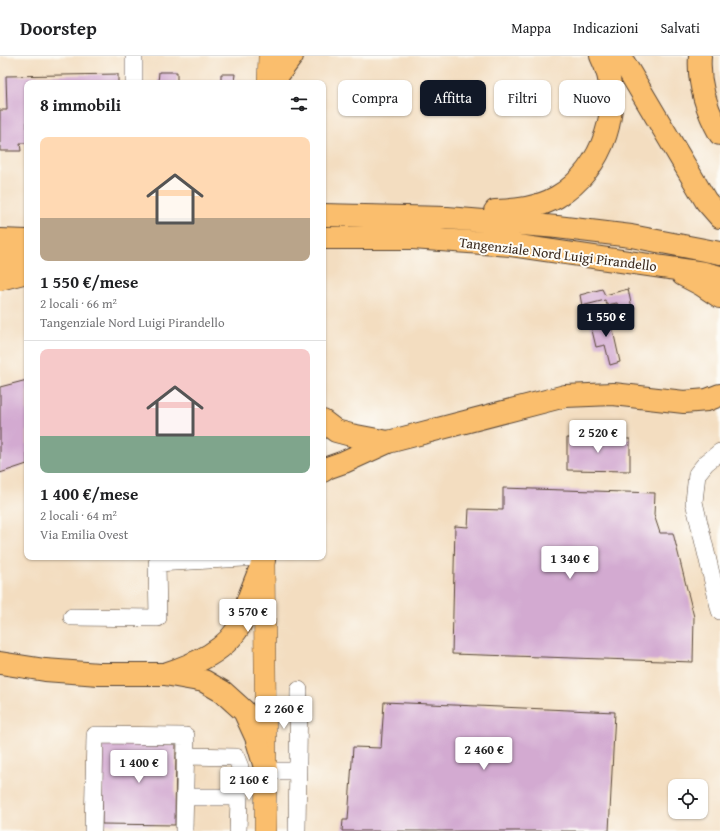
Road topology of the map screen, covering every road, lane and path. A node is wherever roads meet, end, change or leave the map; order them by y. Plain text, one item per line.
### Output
1 (134, 56) edge
2 (270, 56) edge
3 (292, 56) edge
4 (601, 56) edge
5 (620, 56) edge
6 (700, 56) edge
7 (134, 80) edge
8 (268, 80) edge
9 (274, 80) edge
10 (720, 134) edge
11 (326, 215) edge
12 (418, 216) junction
13 (720, 217) edge
14 (326, 238) edge
15 (0, 240) edge
16 (24, 241) edge
17 (24, 252) edge
18 (720, 253) edge
19 (0, 257) edge
20 (669, 268) junction
21 (24, 273) edge
22 (720, 277) edge
23 (0, 279) edge
24 (720, 297) edge
25 (720, 381) edge
26 (720, 395) edge
27 (674, 401) junction
28 (326, 423) edge
29 (388, 442) junction
30 (720, 452) edge
31 (326, 469) edge
32 (221, 560) edge
33 (262, 560) edge
34 (263, 560) edge
35 (720, 611) edge
36 (72, 617) dead end
37 (0, 663) edge
38 (165, 674) junction
39 (299, 690) dead end
40 (185, 756) junction
41 (266, 771) junction
42 (298, 771) junction
43 (185, 797) junction
44 (239, 797) junction
45 (93, 831) edge
46 (184, 831) edge
47 (238, 831) edge
48 (265, 831) edge
49 (297, 831) edge

1 - 7 street
2 - 8 main road
3 - 9 highway
4 - 12 highway
5 - 13 highway
6 - 10 highway
11 - 12 highway, Tangenziale Nord Luigi Pirandello
12 - 18 highway, Tangenziale Nord Luigi Pirandello
14 - 20 highway, Tangenziale Nord Luigi Pirandello
15 - 16 highway
17 - 19 highway
20 - 22 highway, Tangenziale Nord Luigi Pirandello
20 - 24 highway
21 - 23 highway
25 - 27 highway
26 - 27 highway
27 - 29 highway
28 - 29 highway
29 - 31 highway
30 - 35 street
32 - 36 street
33 - 38 highway
34 - 41 main road
37 - 38 highway
38 - 41 highway
39 - 42 street
40 - 43 street
40 - 44 street
40 - 45 street
41 - 42 street
41 - 48 main road
42 - 49 street
43 - 44 street
43 - 46 street
44 - 47 street

